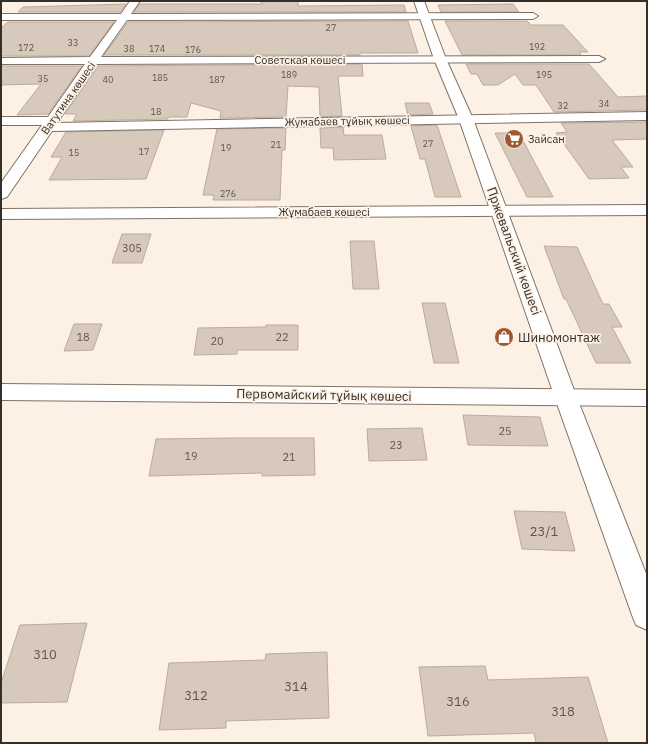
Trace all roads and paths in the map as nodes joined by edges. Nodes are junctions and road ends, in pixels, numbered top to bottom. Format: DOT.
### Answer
graph roads {
  1 [pos="135,1"];
  2 [pos="422,9"];
  3 [pos="533,16"];
  4 [pos="1,17"];
  5 [pos="123,17"];
  6 [pos="440,59"];
  7 [pos="599,59"];
  8 [pos="1,61"];
  9 [pos="93,61"];
  10 [pos="647,116"];
  11 [pos="466,119"];
  12 [pos="1,121"];
  13 [pos="49,124"];
  14 [pos="1,194"];
  15 [pos="647,210"];
  16 [pos="500,211"];
  17 [pos="1,214"];
  18 [pos="1,392"];
  19 [pos="566,398"];
  20 [pos="647,398"];
  21 [pos="647,615"];
  1 -- 5 [label="street, Ватутина көшесі"];
  2 -- 3 [label="street"];
  2 -- 5 [label="street"];
  2 -- 6 [label="street, Пржевальский көшесі"];
  4 -- 5 [label="street"];
  5 -- 9 [label="street, Ватутина көшесі"];
  6 -- 7 [label="street, Советская көшесі"];
  6 -- 9 [label="street, Советская көшесі"];
  6 -- 11 [label="street, Пржевальский көшесі"];
  8 -- 9 [label="street, Советская көшесі"];
  9 -- 13 [label="street, Ватутина көшесі"];
  10 -- 11 [label="street, Жумабаев тұйық көшесі"];
  11 -- 13 [label="street, Жумабаев тұйық көшесі"];
  11 -- 16 [label="street, Пржевальский көшесі"];
  12 -- 13 [label="street, Жумабаев тұйық көшесі"];
  13 -- 14 [label="street, Ватутина көшесі"];
  15 -- 16 [label="street, Жұмабаев көшесі"];
  16 -- 17 [label="street, Жұмабаев көшесі"];
  16 -- 19 [label="street, Пржевальский көшесі"];
  18 -- 19 [label="street, Первомайский тұйық көшесі"];
  19 -- 20 [label="street, Первомайский тұйық көшесі"];
  19 -- 21 [label="street, Пржевальский көшесі"];
}
